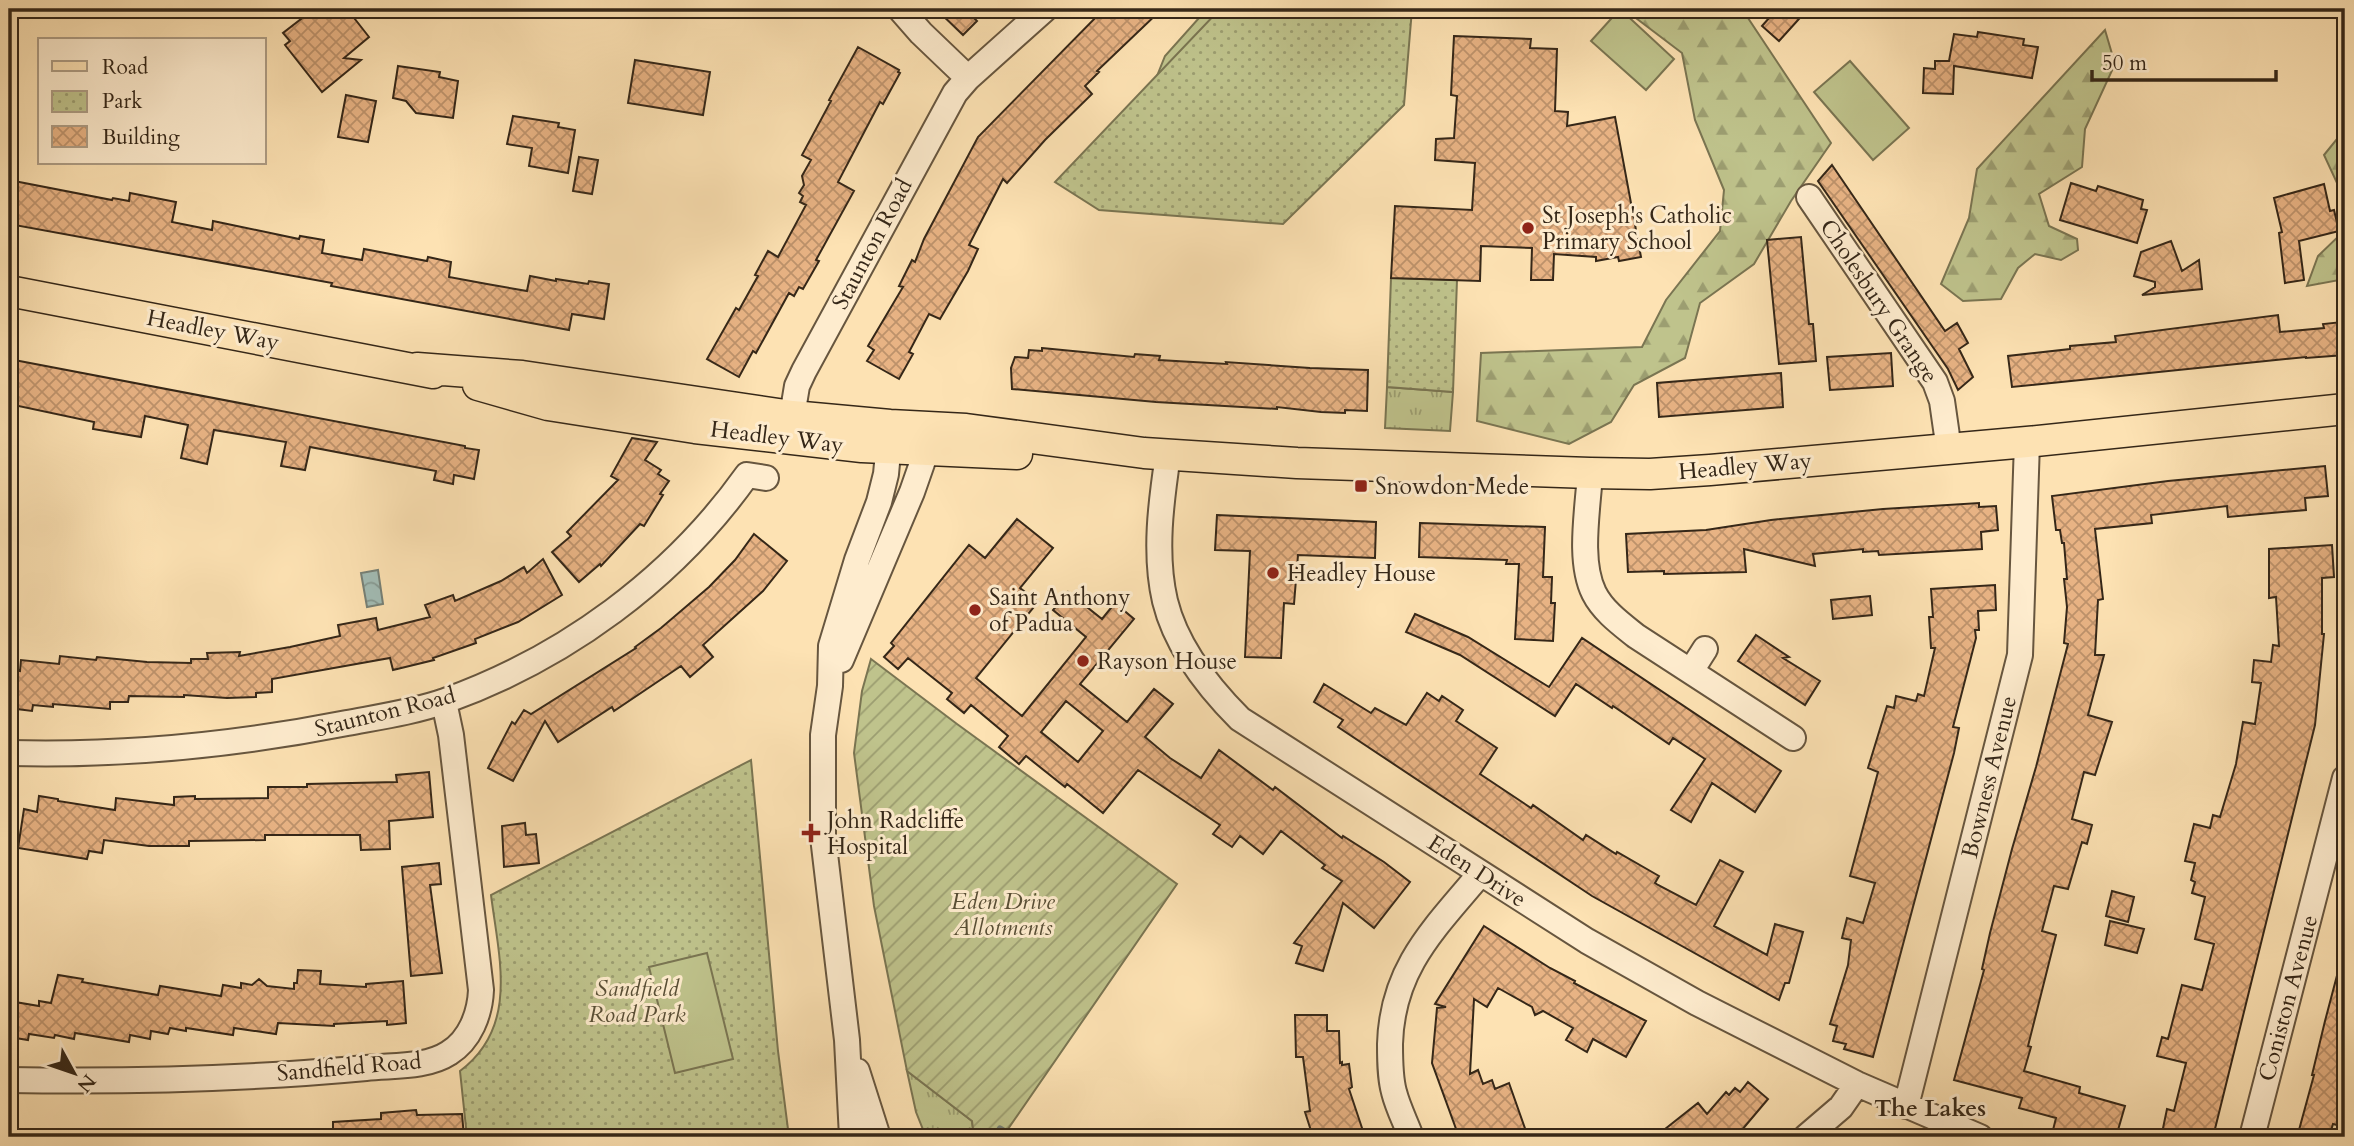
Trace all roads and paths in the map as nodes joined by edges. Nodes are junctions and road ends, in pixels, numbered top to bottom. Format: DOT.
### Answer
graph roads {
  1 [pos="900,9"];
  2 [pos="1045,9"];
  3 [pos="968,78"];
  4 [pos="1810,197"];
  5 [pos="9,291"];
  6 [pos="417,368"];
  7 [pos="2345,409"];
  8 [pos="792,416"];
  9 [pos="890,436"];
  10 [pos="928,438"];
  11 [pos="2028,442"];
  12 [pos="1949,450"];
  13 [pos="1156,454"];
  14 [pos="1590,473"];
  15 [pos="766,478"];
  16 [pos="1705,649"];
  17 [pos="1691,671"];
  18 [pos="830,686"];
  19 [pos="444,702"];
  20 [pos="1793,738"];
  21 [pos="9,753"];
  22 [pos="2345,778"];
  23 [pos="1480,874"];
  24 [pos="847,1040"];
  25 [pos="9,1080"];
  26 [pos="1857,1084"];
  27 [pos="1906,1106"];
  28 [pos="852,1137"];
  29 [pos="878,1137"];
  30 [pos="1411,1137"];
  31 [pos="1806,1137"];
  32 [pos="1980,1137"];
  33 [pos="2252,1137"];
  1 -- 3 [label="street"];
  2 -- 3 [label="street, Staunton Road"];
  3 -- 8 [label="street, Staunton Road"];
  4 -- 12 [label="street, Cholesbury Grange"];
  5 -- 6 [label="main road, Headley Way"];
  6 -- 8 [label="main road, Headley Way"];
  6 -- 9 [label="main road, Headley Way"];
  7 -- 11 [label="main road, Headley Way"];
  8 -- 9 [label="main road, Headley Way"];
  9 -- 10 [label="main road, Headley Way"];
  9 -- 18 [label="street"];
  10 -- 13 [label="main road, Headley Way"];
  10 -- 18 [label="street"];
  11 -- 12 [label="main road, Headley Way"];
  11 -- 27 [label="street, Bowness Avenue"];
  12 -- 14 [label="main road, Headley Way"];
  13 -- 14 [label="main road, Headley Way"];
  13 -- 23 [label="street, Eden Drive"];
  14 -- 17 [label="street"];
  15 -- 19 [label="street, Staunton Road"];
  16 -- 17 [label="street"];
  17 -- 20 [label="street"];
  18 -- 24 [label="street"];
  19 -- 21 [label="street, Staunton Road"];
  19 -- 25 [label="street, Sandfield Road"];
  22 -- 33 [label="street, Coniston Avenue"];
  23 -- 26 [label="street, Eden Drive"];
  23 -- 30 [label="street"];
  24 -- 28 [label="street"];
  24 -- 29 [label="street"];
  26 -- 27 [label="street, Eden Drive"];
  26 -- 31 [label="street"];
  27 -- 32 [label="street, Eden Drive"];
}
